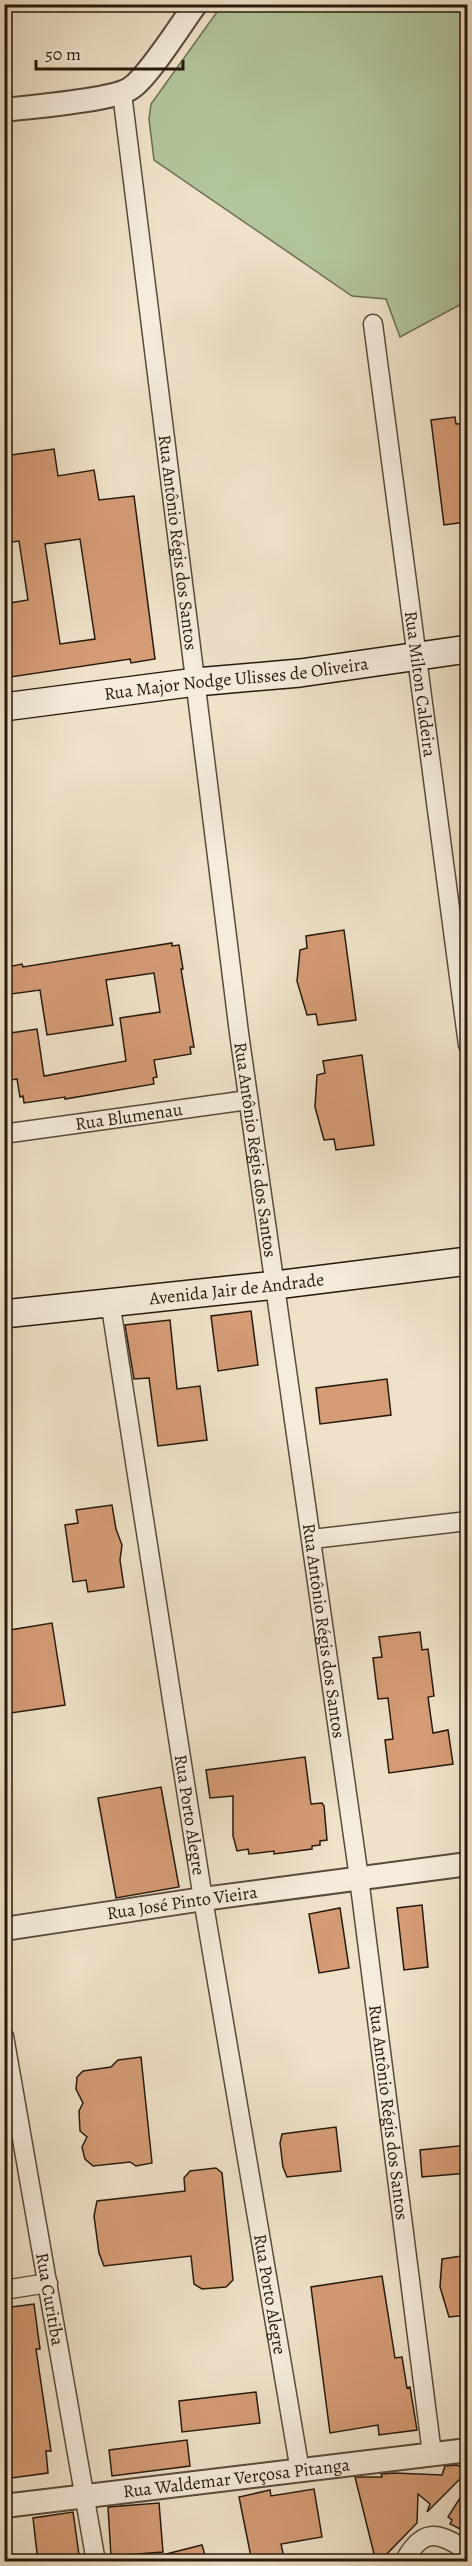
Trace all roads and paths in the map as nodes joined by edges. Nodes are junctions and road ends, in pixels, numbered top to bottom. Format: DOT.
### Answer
graph roads {
  1 [pos="196,4"];
  2 [pos="117,94"];
  3 [pos="4,110"];
  4 [pos="373,324"];
  5 [pos="468,649"];
  6 [pos="417,656"];
  7 [pos="196,682"];
  8 [pos="4,707"];
  9 [pos="468,1045"];
  10 [pos="248,1100"];
  11 [pos="10,1133"];
  12 [pos="468,1261"];
  13 [pos="276,1285"];
  14 [pos="110,1301"];
  15 [pos="4,1314"];
  16 [pos="468,1521"];
  17 [pos="312,1539"];
  18 [pos="468,1864"];
  19 [pos="359,1878"];
  20 [pos="203,1899"];
  21 [pos="4,1929"];
  22 [pos="4,2036"];
  23 [pos="48,2283"];
  24 [pos="4,2290"];
  25 [pos="468,2450"];
  26 [pos="432,2454"];
  27 [pos="300,2471"];
  28 [pos="86,2495"];
  29 [pos="4,2506"];
  30 [pos="468,2552"];
  31 [pos="96,2562"];
  32 [pos="404,2562"];
  1 -- 2 [label="street"];
  2 -- 3 [label="street"];
  2 -- 7 [label="street, Rua Antônio Régis dos Santos"];
  4 -- 6 [label="street, Rua Milton Caldeira"];
  5 -- 6 [label="main road, Rua Major Nodge Ulisses de Oliveira"];
  6 -- 7 [label="main road, Rua Major Nodge Ulisses de Oliveira"];
  6 -- 9 [label="street, Rua Milton Caldeira"];
  7 -- 8 [label="main road, Rua Major Nodge Ulisses de Oliveira"];
  7 -- 10 [label="street, Rua Antônio Régis dos Santos"];
  10 -- 11 [label="street, Rua Blumenau"];
  10 -- 13 [label="street, Rua Antônio Régis dos Santos"];
  12 -- 13 [label="main road, Avenida Jair de Andrade"];
  13 -- 14 [label="main road, Avenida Jair de Andrade"];
  13 -- 17 [label="street, Rua Antônio Régis dos Santos"];
  14 -- 15 [label="main road, Avenida Jair de Andrade"];
  14 -- 20 [label="street, Rua Porto Alegre"];
  16 -- 17 [label="street"];
  17 -- 19 [label="street, Rua Antônio Régis dos Santos"];
  18 -- 19 [label="street, Rua José Pinto Vieira"];
  19 -- 20 [label="street, Rua José Pinto Vieira"];
  19 -- 26 [label="street, Rua Antônio Régis dos Santos"];
  20 -- 21 [label="street, Rua José Pinto Vieira"];
  20 -- 27 [label="street, Rua Porto Alegre"];
  22 -- 23 [label="street, Rua Curitiba"];
  23 -- 24 [label="street"];
  23 -- 28 [label="street, Rua Curitiba"];
  25 -- 26 [label="street, Rua Waldemar Verçosa Pitanga"];
  26 -- 27 [label="street, Rua Waldemar Verçosa Pitanga"];
  27 -- 28 [label="street, Rua Waldemar Verçosa Pitanga"];
  28 -- 29 [label="street, Rua Waldemar Verçosa Pitanga"];
  28 -- 31 [label="street, Rua Curitiba"];
  30 -- 32 [label="street"];
}
